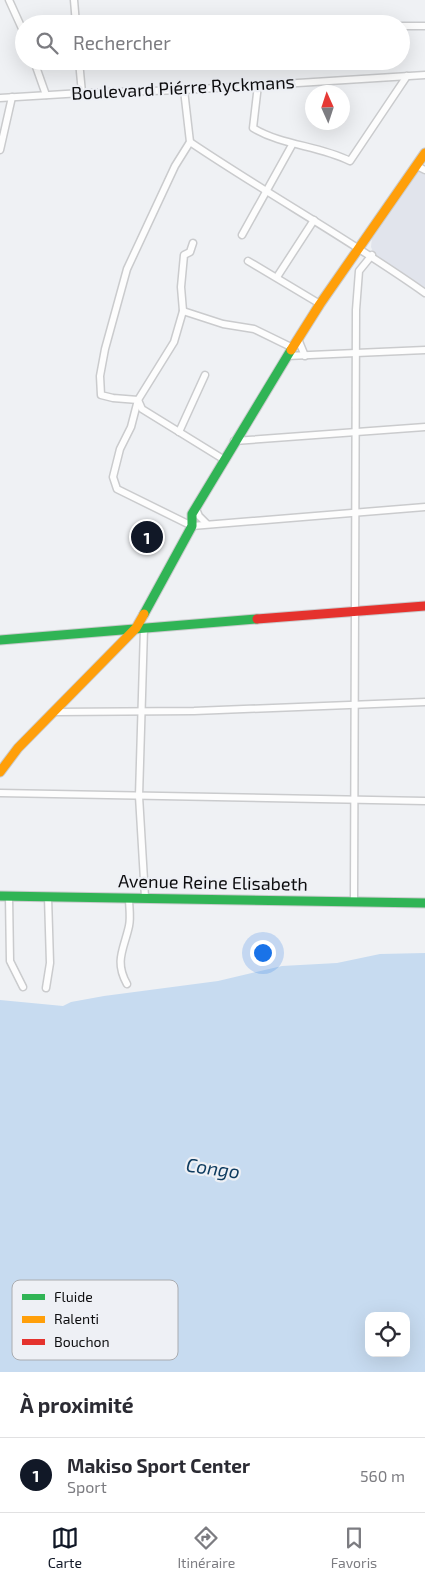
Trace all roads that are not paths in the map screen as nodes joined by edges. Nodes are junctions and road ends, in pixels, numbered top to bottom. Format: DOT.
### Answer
graph roads {
  1 [pos="9,0"];
  2 [pos="74,0"];
  3 [pos="16,15"];
  4 [pos="75,15"];
  5 [pos="410,26"];
  6 [pos="425,26"];
  7 [pos="37,70"];
  8 [pos="80,70"];
  9 [pos="425,75"];
  10 [pos="407,76"];
  11 [pos="258,85"];
  12 [pos="184,90"];
  13 [pos="82,93"];
  14 [pos="46,95"];
  15 [pos="12,97"];
  16 [pos="0,98"];
  17 [pos="190,142"];
  18 [pos="292,144"];
  19 [pos="0,150"];
  20 [pos="425,153"];
  21 [pos="421,168"];
  22 [pos="266,192"];
  23 [pos="314,220"];
  24 [pos="242,235"];
  25 [pos="194,243"];
  26 [pos="359,249"];
  27 [pos="372,255"];
  28 [pos="248,261"];
  29 [pos="277,277"];
  30 [pos="425,293"];
  31 [pos="320,304"];
  32 [pos="184,312"];
  33 [pos="298,339"];
  34 [pos="425,350"];
  35 [pos="290,352"];
  36 [pos="354,353"];
  37 [pos="305,356"];
  38 [pos="205,375"];
  39 [pos="138,400"];
  40 [pos="244,425"];
  41 [pos="425,428"];
  42 [pos="179,432"];
  43 [pos="356,432"];
  44 [pos="254,439"];
  45 [pos="234,441"];
  46 [pos="224,459"];
  47 [pos="425,507"];
  48 [pos="196,509"];
  49 [pos="356,513"];
  50 [pos="207,524"];
  51 [pos="192,526"];
  52 [pos="425,606"];
  53 [pos="355,611"];
  54 [pos="140,628"];
  55 [pos="0,640"];
  56 [pos="425,702"];
  57 [pos="353,705"];
  58 [pos="54,712"];
  59 [pos="141,712"];
  60 [pos="0,772"];
  61 [pos="0,793"];
  62 [pos="139,796"];
  63 [pos="355,799"];
  64 [pos="425,801"];
  65 [pos="5,896"];
  66 [pos="48,897"];
  67 [pos="145,897"];
  68 [pos="129,898"];
  69 [pos="354,902"];
  70 [pos="425,903"];
  71 [pos="127,984"];
  72 [pos="23,987"];
  73 [pos="46,988"];
  1 -- 3 [label="street"];
  2 -- 4 [label="street"];
  5 -- 6 [label="street"];
  7 -- 14 [label="street"];
  8 -- 13 [label="street"];
  9 -- 10 [label="street, Boulevard Piérre Ryckmans"];
  10 -- 11 [label="street, Boulevard Piérre Ryckmans"];
  10 -- 18 [label="street"];
  11 -- 12 [label="street, Boulevard Piérre Ryckmans"];
  11 -- 18 [label="street"];
  12 -- 13 [label="street, Boulevard Piérre Ryckmans"];
  12 -- 17 [label="street"];
  13 -- 14 [label="street, Boulevard Piérre Ryckmans"];
  14 -- 15 [label="street, Boulevard Piérre Ryckmans"];
  15 -- 16 [label="street, Boulevard Piérre Ryckmans"];
  15 -- 19 [label="street"];
  17 -- 22 [label="street"];
  17 -- 39 [label="street"];
  18 -- 22 [label="street"];
  20 -- 21 [label="street"];
  21 -- 26 [label="street"];
  22 -- 23 [label="street"];
  22 -- 24 [label="street"];
  23 -- 26 [label="street"];
  23 -- 29 [label="street"];
  25 -- 32 [label="street"];
  26 -- 27 [label="street"];
  26 -- 31 [label="street"];
  27 -- 30 [label="street"];
  27 -- 36 [label="street"];
  28 -- 29 [label="street"];
  29 -- 31 [label="street"];
  31 -- 33 [label="street"];
  32 -- 35 [label="street"];
  32 -- 39 [label="street"];
  33 -- 35 [label="street"];
  33 -- 37 [label="street"];
  34 -- 36 [label="street"];
  35 -- 37 [label="street"];
  35 -- 40 [label="street"];
  36 -- 37 [label="street"];
  36 -- 43 [label="street"];
  38 -- 42 [label="street"];
  39 -- 42 [label="street"];
  39 -- 51 [label="street"];
  40 -- 44 [label="street"];
  40 -- 45 [label="street"];
  41 -- 43 [label="street"];
  42 -- 46 [label="street"];
  43 -- 44 [label="street"];
  43 -- 49 [label="street"];
  44 -- 45 [label="street"];
  45 -- 46 [label="street"];
  46 -- 48 [label="street"];
  47 -- 49 [label="street"];
  48 -- 50 [label="street"];
  48 -- 51 [label="street"];
  49 -- 50 [label="street"];
  49 -- 53 [label="street"];
  50 -- 51 [label="street"];
  51 -- 54 [label="street"];
  52 -- 53 [label="street"];
  53 -- 54 [label="street"];
  53 -- 57 [label="street"];
  54 -- 55 [label="street"];
  54 -- 58 [label="street"];
  54 -- 59 [label="street"];
  56 -- 57 [label="street"];
  57 -- 59 [label="street"];
  57 -- 63 [label="street"];
  58 -- 59 [label="street"];
  58 -- 60 [label="street"];
  59 -- 62 [label="street"];
  61 -- 62 [label="street"];
  62 -- 63 [label="street"];
  62 -- 67 [label="street"];
  63 -- 64 [label="street"];
  63 -- 69 [label="street"];
  65 -- 66 [label="street, Avenue Reine Elisabeth"];
  65 -- 72 [label="street"];
  66 -- 68 [label="street, Avenue Reine Elisabeth"];
  66 -- 73 [label="street"];
  67 -- 68 [label="street, Avenue Reine Elisabeth"];
  67 -- 69 [label="street, Avenue Reine Elisabeth"];
  68 -- 71 [label="street"];
  69 -- 70 [label="street, Avenue Reine Elisabeth"];
}
